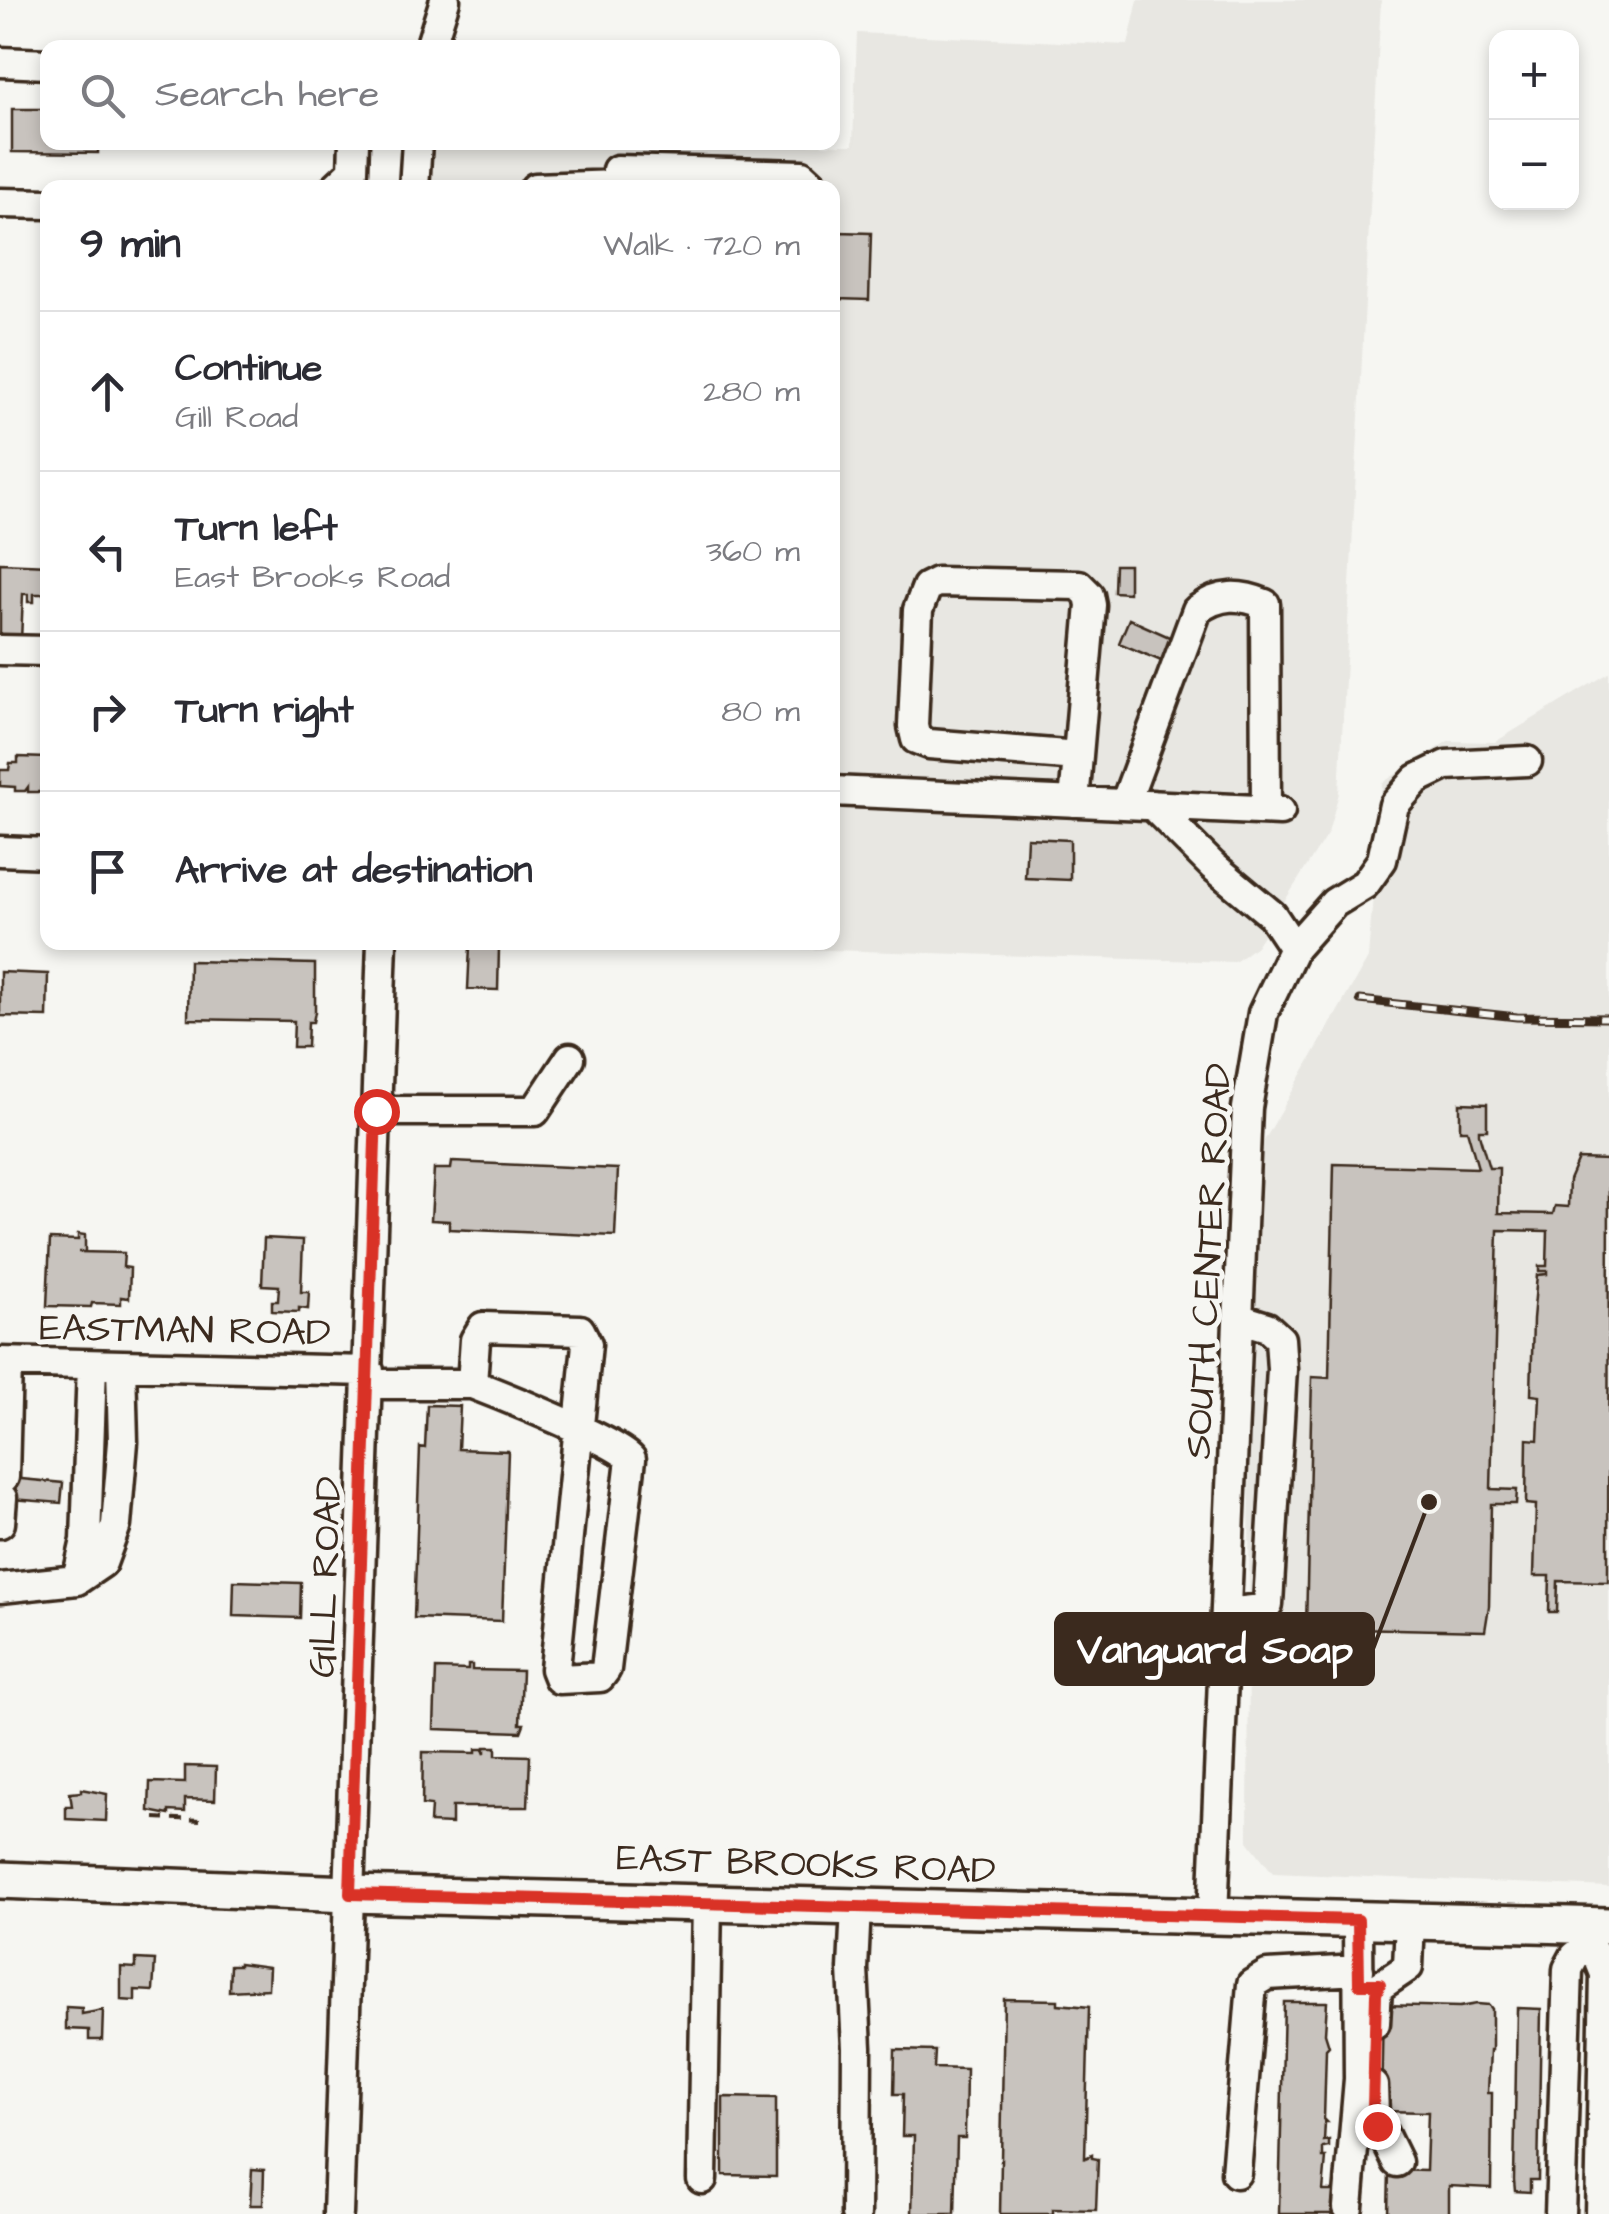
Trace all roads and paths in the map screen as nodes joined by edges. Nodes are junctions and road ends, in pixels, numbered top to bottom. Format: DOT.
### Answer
graph roads {
  1 [pos="445,0"];
  2 [pos="432,40"];
  3 [pos="0,62"];
  4 [pos="40,64"];
  5 [pos="354,150"];
  6 [pos="416,150"];
  7 [pos="617,175"];
  8 [pos="343,180"];
  9 [pos="415,180"];
  10 [pos="585,180"];
  11 [pos="807,180"];
  12 [pos="0,202"];
  13 [pos="40,204"];
  14 [pos="0,650"];
  15 [pos="40,651"];
  16 [pos="1078,756"];
  17 [pos="1526,761"];
  18 [pos="840,791"];
  19 [pos="1074,802"];
  20 [pos="1139,805"];
  21 [pos="0,851"];
  22 [pos="40,853"];
  23 [pos="1294,948"];
  24 [pos="382,950"];
  25 [pos="570,1058"];
  26 [pos="376,1111"];
  27 [pos="1238,1318"];
  28 [pos="3,1362"];
  29 [pos="92,1365"];
  30 [pos="121,1365"];
  31 [pos="368,1378"];
  32 [pos="472,1384"];
  33 [pos="578,1431"];
  34 [pos="2,1500"];
  35 [pos="76,1580"];
  36 [pos="0,1588"];
  37 [pos="1226,1613"];
  38 [pos="155,1818"];
  39 [pos="200,1820"];
  40 [pos="0,1880"];
  41 [pos="350,1894"];
  42 [pos="707,1903"];
  43 [pos="856,1907"];
  44 [pos="1213,1916"];
  45 [pos="1358,1920"];
  46 [pos="1410,1921"];
  47 [pos="1595,1932"];
  48 [pos="1366,1979"];
  49 [pos="1397,2162"];
  50 [pos="1236,2173"];
  51 [pos="702,2179"];
  52 [pos="1348,2207"];
  53 [pos="338,2214"];
  54 [pos="856,2214"];
  55 [pos="1560,2214"];
  56 [pos="1600,2214"];
  1 -- 2 [label="street"];
  3 -- 4 [label="street"];
  5 -- 8 [label="street"];
  6 -- 9 [label="street"];
  7 -- 10 [label="street"];
  7 -- 11 [label="street"];
  12 -- 13 [label="street"];
  14 -- 15 [label="street"];
  16 -- 16 [label="street"];
  16 -- 19 [label="street"];
  17 -- 23 [label="street, SOUTH CENTER ROAD"];
  18 -- 19 [label="street"];
  19 -- 20 [label="street"];
  20 -- 20 [label="street"];
  20 -- 23 [label="street"];
  21 -- 22 [label="street"];
  23 -- 27 [label="street, SOUTH CENTER ROAD"];
  24 -- 26 [label="street, GILL ROAD"];
  25 -- 26 [label="street"];
  26 -- 31 [label="street, GILL ROAD"];
  27 -- 37 [label="street, SOUTH CENTER ROAD"];
  27 -- 37 [label="street"];
  28 -- 29 [label="street, EASTMAN ROAD"];
  28 -- 34 [label="street"];
  29 -- 30 [label="street, EASTMAN ROAD"];
  29 -- 35 [label="street"];
  30 -- 31 [label="street, EASTMAN ROAD"];
  30 -- 35 [label="street"];
  31 -- 32 [label="street, EASTMAN ROAD"];
  31 -- 41 [label="street, GILL ROAD"];
  32 -- 33 [label="street"];
  32 -- 33 [label="street"];
  33 -- 33 [label="street"];
  35 -- 36 [label="street"];
  37 -- 44 [label="street, SOUTH CENTER ROAD"];
  38 -- 39 [label="path"];
  40 -- 41 [label="main road, EAST BROOKS ROAD"];
  41 -- 42 [label="main road, EAST BROOKS ROAD"];
  41 -- 53 [label="street, GILL ROAD"];
  42 -- 43 [label="main road, EAST BROOKS ROAD"];
  42 -- 51 [label="street"];
  43 -- 44 [label="main road, EAST BROOKS ROAD"];
  43 -- 54 [label="street"];
  44 -- 45 [label="main road, EAST BROOKS ROAD"];
  45 -- 46 [label="main road, EAST BROOKS ROAD"];
  45 -- 48 [label="street"];
  46 -- 47 [label="main road, EAST BROOKS ROAD"];
  46 -- 48 [label="street"];
  47 -- 55 [label="street"];
  47 -- 56 [label="street"];
  48 -- 49 [label="street"];
  48 -- 50 [label="street"];
  48 -- 52 [label="street"];
}
